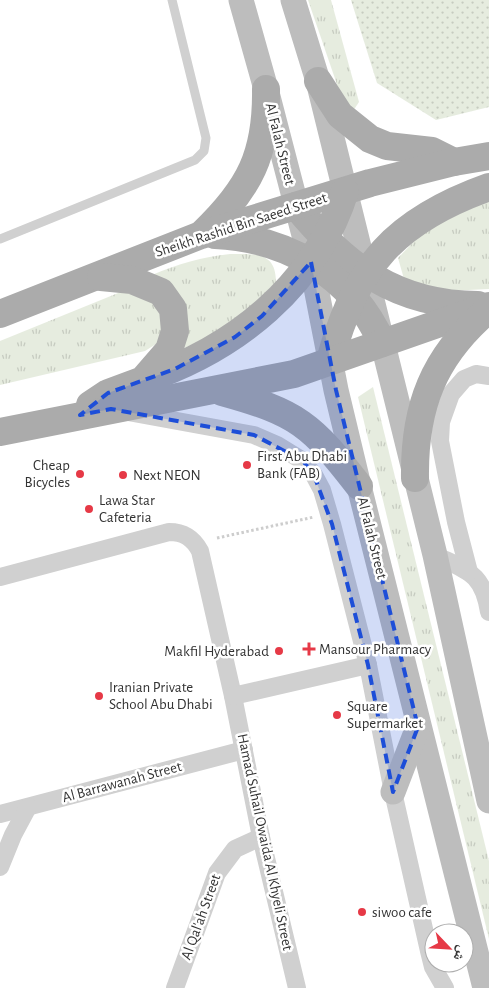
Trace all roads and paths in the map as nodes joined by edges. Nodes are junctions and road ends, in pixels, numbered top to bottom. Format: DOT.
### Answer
graph roads {
  1 [pos="172,0"];
  2 [pos="241,0"];
  3 [pos="293,0"];
  4 [pos="318,81"];
  5 [pos="266,89"];
  6 [pos="489,156"];
  7 [pos="454,162"];
  8 [pos="489,187"];
  9 [pos="345,191"];
  10 [pos="296,206"];
  11 [pos="201,235"];
  12 [pos="0,239"];
  13 [pos="326,239"];
  14 [pos="311,262"];
  15 [pos="95,277"];
  16 [pos="359,285"];
  17 [pos="489,307"];
  18 [pos="0,314"];
  19 [pos="382,343"];
  20 [pos="330,361"];
  21 [pos="489,376"];
  22 [pos="143,380"];
  23 [pos="215,391"];
  24 [pos="110,409"];
  25 [pos="80,415"];
  26 [pos="0,432"];
  27 [pos="415,478"];
  28 [pos="359,486"];
  29 [pos="329,514"];
  30 [pos="217,538"];
  31 [pos="435,555"];
  32 [pos="469,572"];
  33 [pos="0,577"];
  34 [pos="489,608"];
  35 [pos="368,665"];
  36 [pos="233,696"];
  37 [pos="418,727"];
  38 [pos="244,750"];
  39 [pos="393,792"];
  40 [pos="489,802"];
  41 [pos="28,807"];
  42 [pos="0,814"];
  43 [pos="0,831"];
  44 [pos="261,837"];
  45 [pos="2,861"];
  46 [pos="175,988"];
  47 [pos="297,988"];
  48 [pos="445,988"];
  49 [pos="485,988"];
  1 -- 12 [label="lane"];
  2 -- 5 [label="main road, Al Falah Street"];
  3 -- 4 [label="main road"];
  4 -- 7 [label="main road"];
  4 -- 9 [label="main road"];
  5 -- 10 [label="main road, Al Falah Street"];
  5 -- 11 [label="main road"];
  6 -- 7 [label="main road, Sheikh Rashid Bin Saeed Street"];
  7 -- 9 [label="main road, Sheikh Rashid Bin Saeed Street"];
  8 -- 16 [label="main road"];
  9 -- 10 [label="main road, Sheikh Rashid Bin Saeed Street"];
  9 -- 13 [label="main road"];
  9 -- 16 [label="main road"];
  10 -- 11 [label="main road, Sheikh Rashid Bin Saeed Street"];
  10 -- 13 [label="main road"];
  10 -- 14 [label="main road, Al Falah Street"];
  11 -- 14 [label="main road"];
  11 -- 15 [label="main road, Sheikh Rashid Bin Saeed Street"];
  13 -- 14 [label="main road"];
  13 -- 16 [label="main road"];
  14 -- 16 [label="main road"];
  14 -- 20 [label="main road, Al Falah Street"];
  14 -- 22 [label="main road"];
  15 -- 18 [label="main road, Sheikh Rashid Bin Saeed Street"];
  15 -- 22 [label="main road"];
  16 -- 17 [label="main road"];
  16 -- 19 [label="main road"];
  16 -- 20 [label="main road"];
  17 -- 19 [label="main road"];
  17 -- 27 [label="main road"];
  19 -- 20 [label="main road"];
  19 -- 27 [label="main road"];
  20 -- 23 [label="main road"];
  20 -- 28 [label="main road, Al Falah Street"];
  21 -- 32 [label="street"];
  22 -- 25 [label="main road"];
  23 -- 24 [label="main road"];
  23 -- 28 [label="main road"];
  24 -- 25 [label="main road"];
  24 -- 29 [label="street"];
  25 -- 26 [label="main road"];
  27 -- 31 [label="main road"];
  28 -- 37 [label="main road, Al Falah Street"];
  29 -- 30 [label="path"];
  29 -- 35 [label="street"];
  31 -- 32 [label="street"];
  31 -- 40 [label="main road"];
  32 -- 34 [label="street"];
  33 -- 36 [label="street, Hamad Suhail Owaida Al Khyeli Street"];
  35 -- 36 [label="street"];
  35 -- 39 [label="street"];
  36 -- 38 [label="street, Hamad Suhail Owaida Al Khyeli Street"];
  37 -- 39 [label="main road"];
  37 -- 49 [label="main road, Al Falah Street"];
  38 -- 41 [label="street, Al Barrawanah Street"];
  38 -- 44 [label="street, Hamad Suhail Owaida Al Khyeli Street"];
  39 -- 48 [label="street"];
  41 -- 42 [label="street, Al Barrawanah Street"];
  41 -- 45 [label="street"];
  43 -- 45 [label="street"];
  44 -- 46 [label="street, Al Qal'ah Street"];
  44 -- 47 [label="street, Hamad Suhail Owaida Al Khyeli Street"];
}
